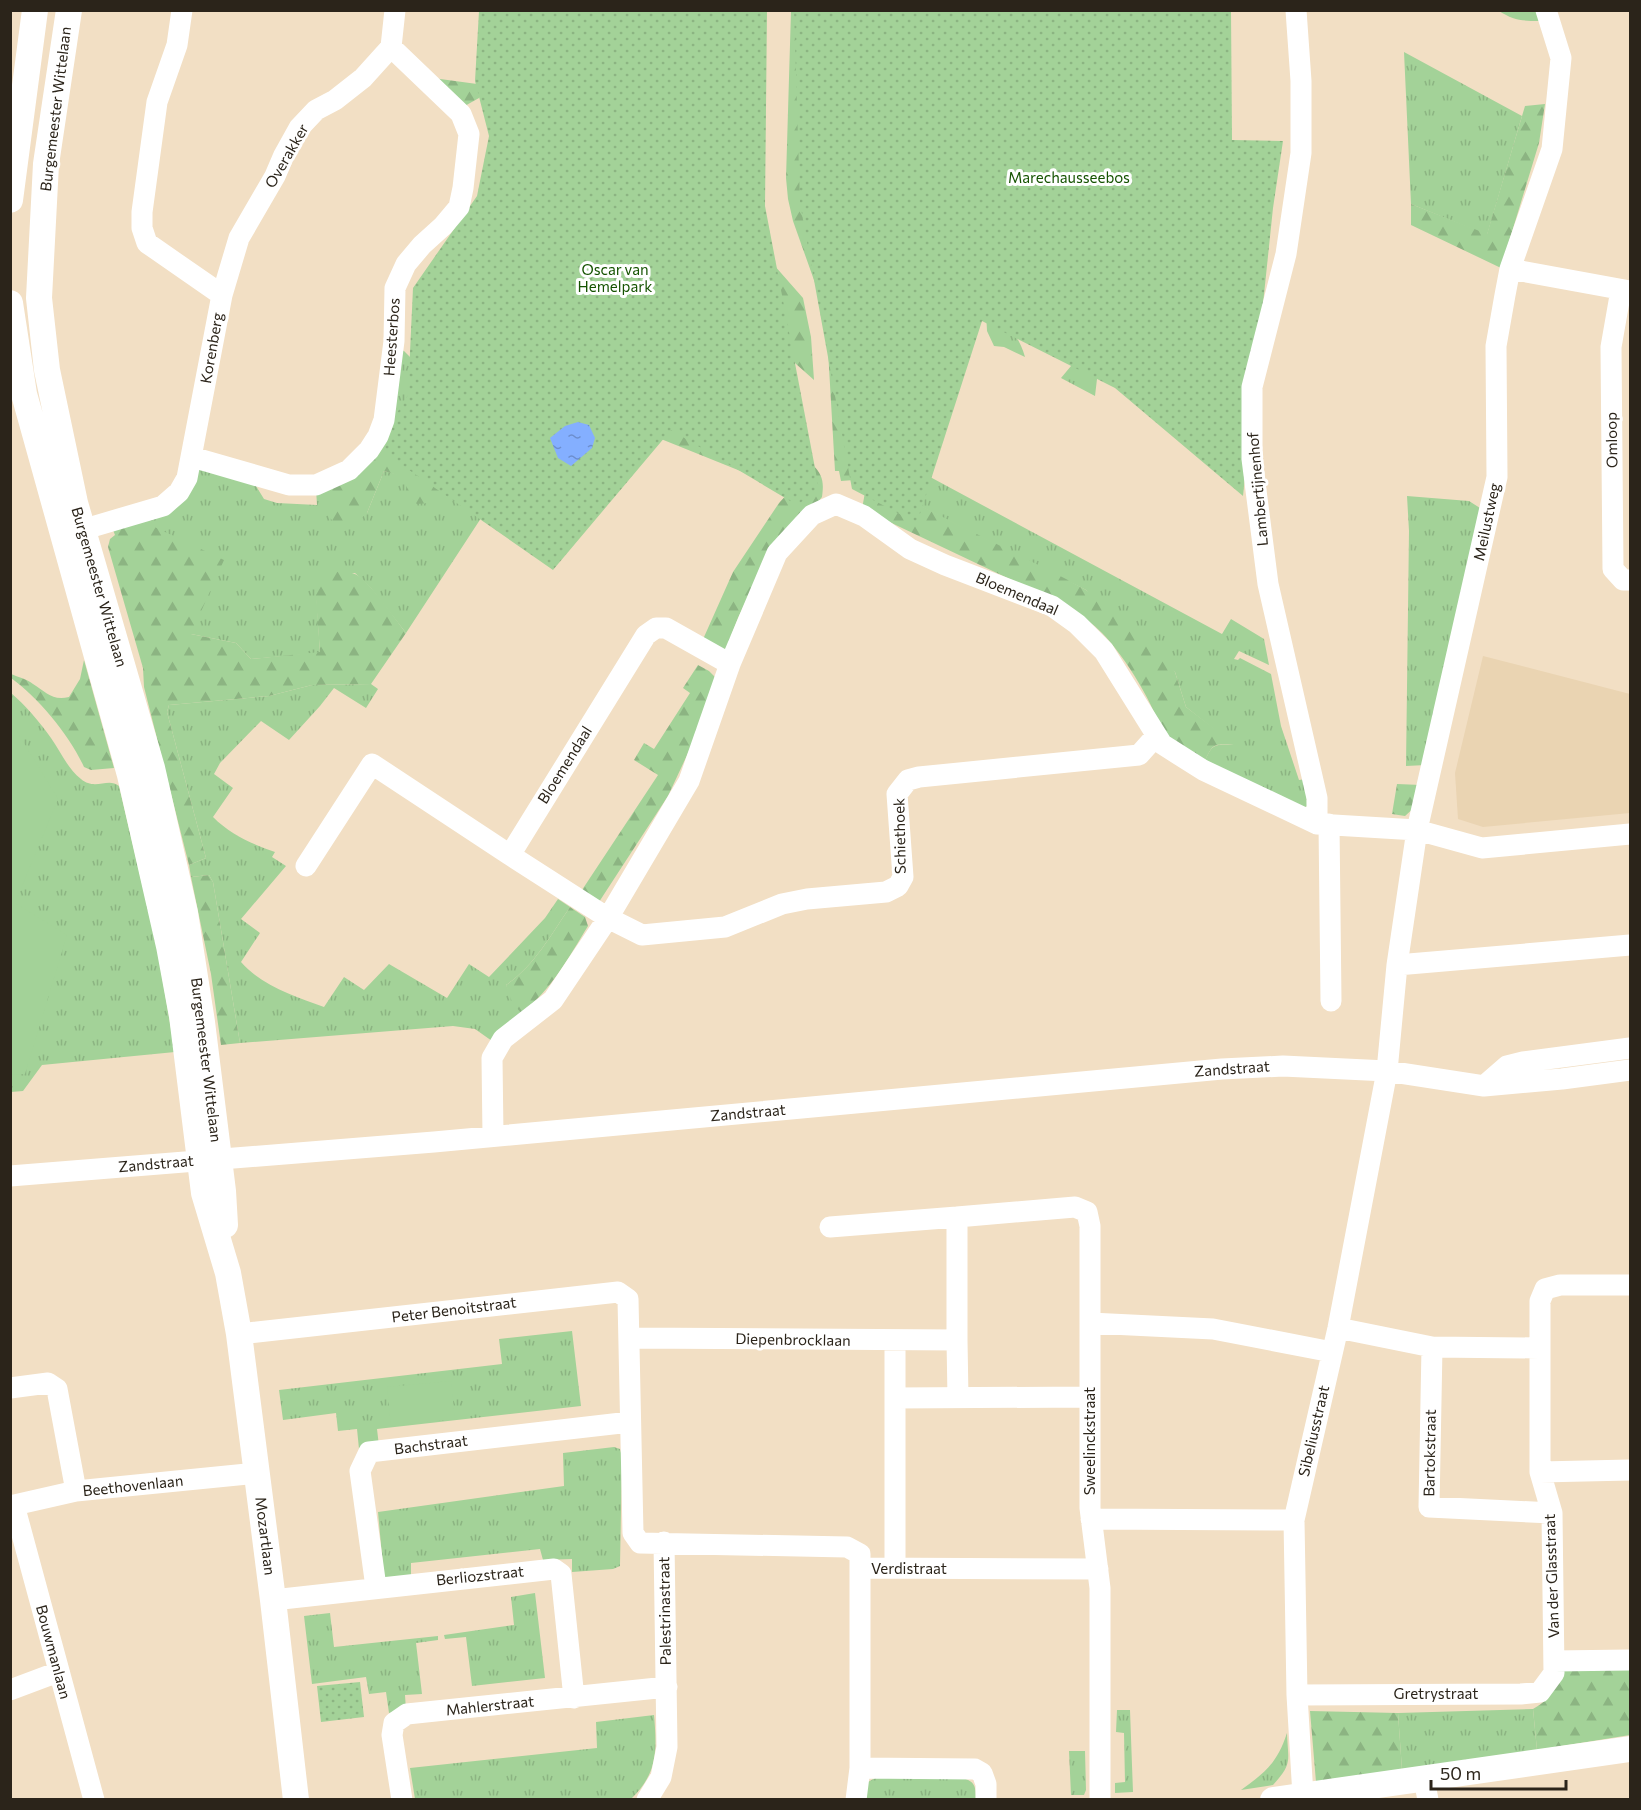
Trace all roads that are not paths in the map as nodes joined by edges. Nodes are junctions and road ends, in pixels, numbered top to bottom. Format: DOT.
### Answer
graph roads {
  1 [pos="35,10"];
  2 [pos="69,10"];
  3 [pos="182,10"];
  4 [pos="395,10"];
  5 [pos="1296,10"];
  6 [pos="1546,10"];
  7 [pos="391,47"];
  8 [pos="10,200"];
  9 [pos="1510,269"];
  10 [pos="1626,291"];
  11 [pos="222,295"];
  12 [pos="39,298"];
  13 [pos="10,302"];
  14 [pos="192,457"];
  15 [pos="73,533"];
  16 [pos="1630,580"];
  17 [pos="730,664"];
  18 [pos="1156,736"];
  19 [pos="1323,824"];
  20 [pos="1418,831"];
  21 [pos="1630,834"];
  22 [pos="510,855"];
  23 [pos="306,866"];
  24 [pos="608,918"];
  25 [pos="1630,945"];
  26 [pos="1397,965"];
  27 [pos="1331,1001"];
  28 [pos="1630,1048"];
  29 [pos="1630,1070"];
  30 [pos="1387,1071"];
  31 [pos="1484,1086"];
  32 [pos="493,1136"];
  33 [pos="209,1160"];
  34 [pos="10,1176"];
  35 [pos="957,1217"];
  36 [pos="830,1227"];
  37 [pos="1630,1285"];
  38 [pos="1090,1323"];
  39 [pos="1338,1328"];
  40 [pos="239,1334"];
  41 [pos="629,1338"];
  42 [pos="957,1340"];
  43 [pos="895,1341"];
  44 [pos="1432,1347"];
  45 [pos="1539,1348"];
  46 [pos="1332,1352"];
  47 [pos="10,1388"];
  48 [pos="1090,1397"];
  49 [pos="895,1398"];
  50 [pos="957,1398"];
  51 [pos="630,1422"];
  52 [pos="1630,1470"];
  53 [pos="1540,1472"];
  54 [pos="257,1473"];
  55 [pos="76,1491"];
  56 [pos="12,1505"];
  57 [pos="1552,1514"];
  58 [pos="1091,1519"];
  59 [pos="1294,1520"];
  60 [pos="664,1542"];
  61 [pos="860,1568"];
  62 [pos="895,1568"];
  63 [pos="1098,1569"];
  64 [pos="376,1587"];
  65 [pos="273,1600"];
  66 [pos="1630,1660"];
  67 [pos="1554,1661"];
  68 [pos="58,1672"];
  69 [pos="667,1688"];
  70 [pos="10,1690"];
  71 [pos="1297,1695"];
  72 [pos="574,1698"];
  73 [pos="1630,1749"];
  74 [pos="860,1768"];
  75 [pos="1426,1789"];
  76 [pos="1303,1796"];
  77 [pos="94,1800"];
  78 [pos="296,1800"];
  79 [pos="402,1800"];
  80 [pos="647,1800"];
  81 [pos="856,1800"];
  82 [pos="986,1800"];
  83 [pos="1100,1800"];
  84 [pos="1274,1800"];
  1 -- 8 [label="street"];
  2 -- 12 [label="street, Burgemeester Wittelaan"];
  3 -- 11 [label="street, Korenberg"];
  4 -- 7 [label="street"];
  5 -- 19 [label="street, Lambertijnenhof"];
  6 -- 9 [label="street, Meilustweg"];
  7 -- 11 [label="street, Overakker"];
  7 -- 14 [label="street, Heesterbos"];
  9 -- 10 [label="street"];
  9 -- 20 [label="street, Meilustweg"];
  10 -- 16 [label="street, Omloop"];
  11 -- 14 [label="street, Korenberg"];
  12 -- 13 [label="street"];
  12 -- 15 [label="street, Burgemeester Wittelaan"];
  13 -- 15 [label="street, Burgemeester Wittelaan"];
  14 -- 15 [label="street, Korenberg"];
  15 -- 33 [label="street, Burgemeester Wittelaan"];
  17 -- 18 [label="street, Bloemendaal"];
  17 -- 22 [label="street, Bloemendaal"];
  17 -- 24 [label="street, Bloemendaal"];
  18 -- 19 [label="street, Bloemendaal"];
  18 -- 24 [label="street, Schiethoek"];
  19 -- 20 [label="street, Bloemendaal"];
  19 -- 27 [label="street"];
  20 -- 21 [label="street, Bloemendaal"];
  20 -- 26 [label="street, Meilustweg"];
  22 -- 23 [label="street"];
  22 -- 24 [label="street"];
  24 -- 32 [label="street, Bloemendaal"];
  25 -- 26 [label="street"];
  26 -- 30 [label="street, Meilustweg"];
  28 -- 31 [label="street"];
  29 -- 31 [label="street, Zandstraat"];
  30 -- 31 [label="street, Zandstraat"];
  30 -- 32 [label="street, Zandstraat"];
  30 -- 39 [label="street, Sibeliusstraat"];
  32 -- 33 [label="street, Zandstraat"];
  33 -- 34 [label="street, Zandstraat"];
  33 -- 40 [label="street, Mozartlaan"];
  35 -- 36 [label="street"];
  35 -- 38 [label="street, Sweelinckstraat"];
  35 -- 42 [label="street"];
  37 -- 45 [label="street, Van der Glasstraat"];
  38 -- 46 [label="street"];
  38 -- 48 [label="street, Sweelinckstraat"];
  39 -- 44 [label="street"];
  39 -- 46 [label="street, Sibeliusstraat"];
  40 -- 41 [label="street, Peter Benoitstraat"];
  40 -- 54 [label="street, Mozartlaan"];
  41 -- 43 [label="street, Diepenbrocklaan"];
  41 -- 51 [label="street, Palestrinastraat"];
  42 -- 43 [label="street, Diepenbrocklaan"];
  42 -- 50 [label="street"];
  43 -- 49 [label="street"];
  44 -- 45 [label="street"];
  44 -- 57 [label="street, Bartokstraat"];
  45 -- 53 [label="street, Van der Glasstraat"];
  46 -- 59 [label="street, Sibeliusstraat"];
  47 -- 55 [label="street"];
  48 -- 50 [label="street"];
  48 -- 58 [label="street, Sweelinckstraat"];
  49 -- 50 [label="street"];
  49 -- 62 [label="street"];
  51 -- 60 [label="street, Palestrinastraat"];
  51 -- 64 [label="street, Bachstraat"];
  52 -- 53 [label="street"];
  53 -- 57 [label="street, Van der Glasstraat"];
  54 -- 55 [label="street, Beethovenlaan"];
  54 -- 65 [label="street, Mozartlaan"];
  55 -- 56 [label="street, Beethovenlaan"];
  56 -- 68 [label="street, Bouwmanlaan"];
  57 -- 67 [label="street, Van der Glasstraat"];
  58 -- 59 [label="street"];
  58 -- 63 [label="street, Sweelinckstraat"];
  59 -- 71 [label="street, Sibeliusstraat"];
  60 -- 61 [label="street, Verdistraat"];
  60 -- 69 [label="street, Palestrinastraat"];
  61 -- 62 [label="street, Verdistraat"];
  61 -- 74 [label="street"];
  62 -- 63 [label="street, Verdistraat"];
  63 -- 83 [label="street, Sweelinckstraat"];
  64 -- 65 [label="street, Berliozstraat"];
  64 -- 72 [label="street, Berliozstraat"];
  65 -- 78 [label="street, Mozartlaan"];
  66 -- 67 [label="street"];
  67 -- 71 [label="street, Gretrystraat"];
  68 -- 70 [label="street"];
  68 -- 77 [label="street, Bouwmanlaan"];
  69 -- 72 [label="street, Mahlerstraat"];
  69 -- 80 [label="street, Palestrinastraat"];
  71 -- 76 [label="street, Sibeliusstraat"];
  72 -- 79 [label="street, Mahlerstraat"];
  73 -- 75 [label="street"];
  74 -- 81 [label="street"];
  74 -- 82 [label="street"];
  75 -- 76 [label="street"];
  76 -- 84 [label="street"];
}
